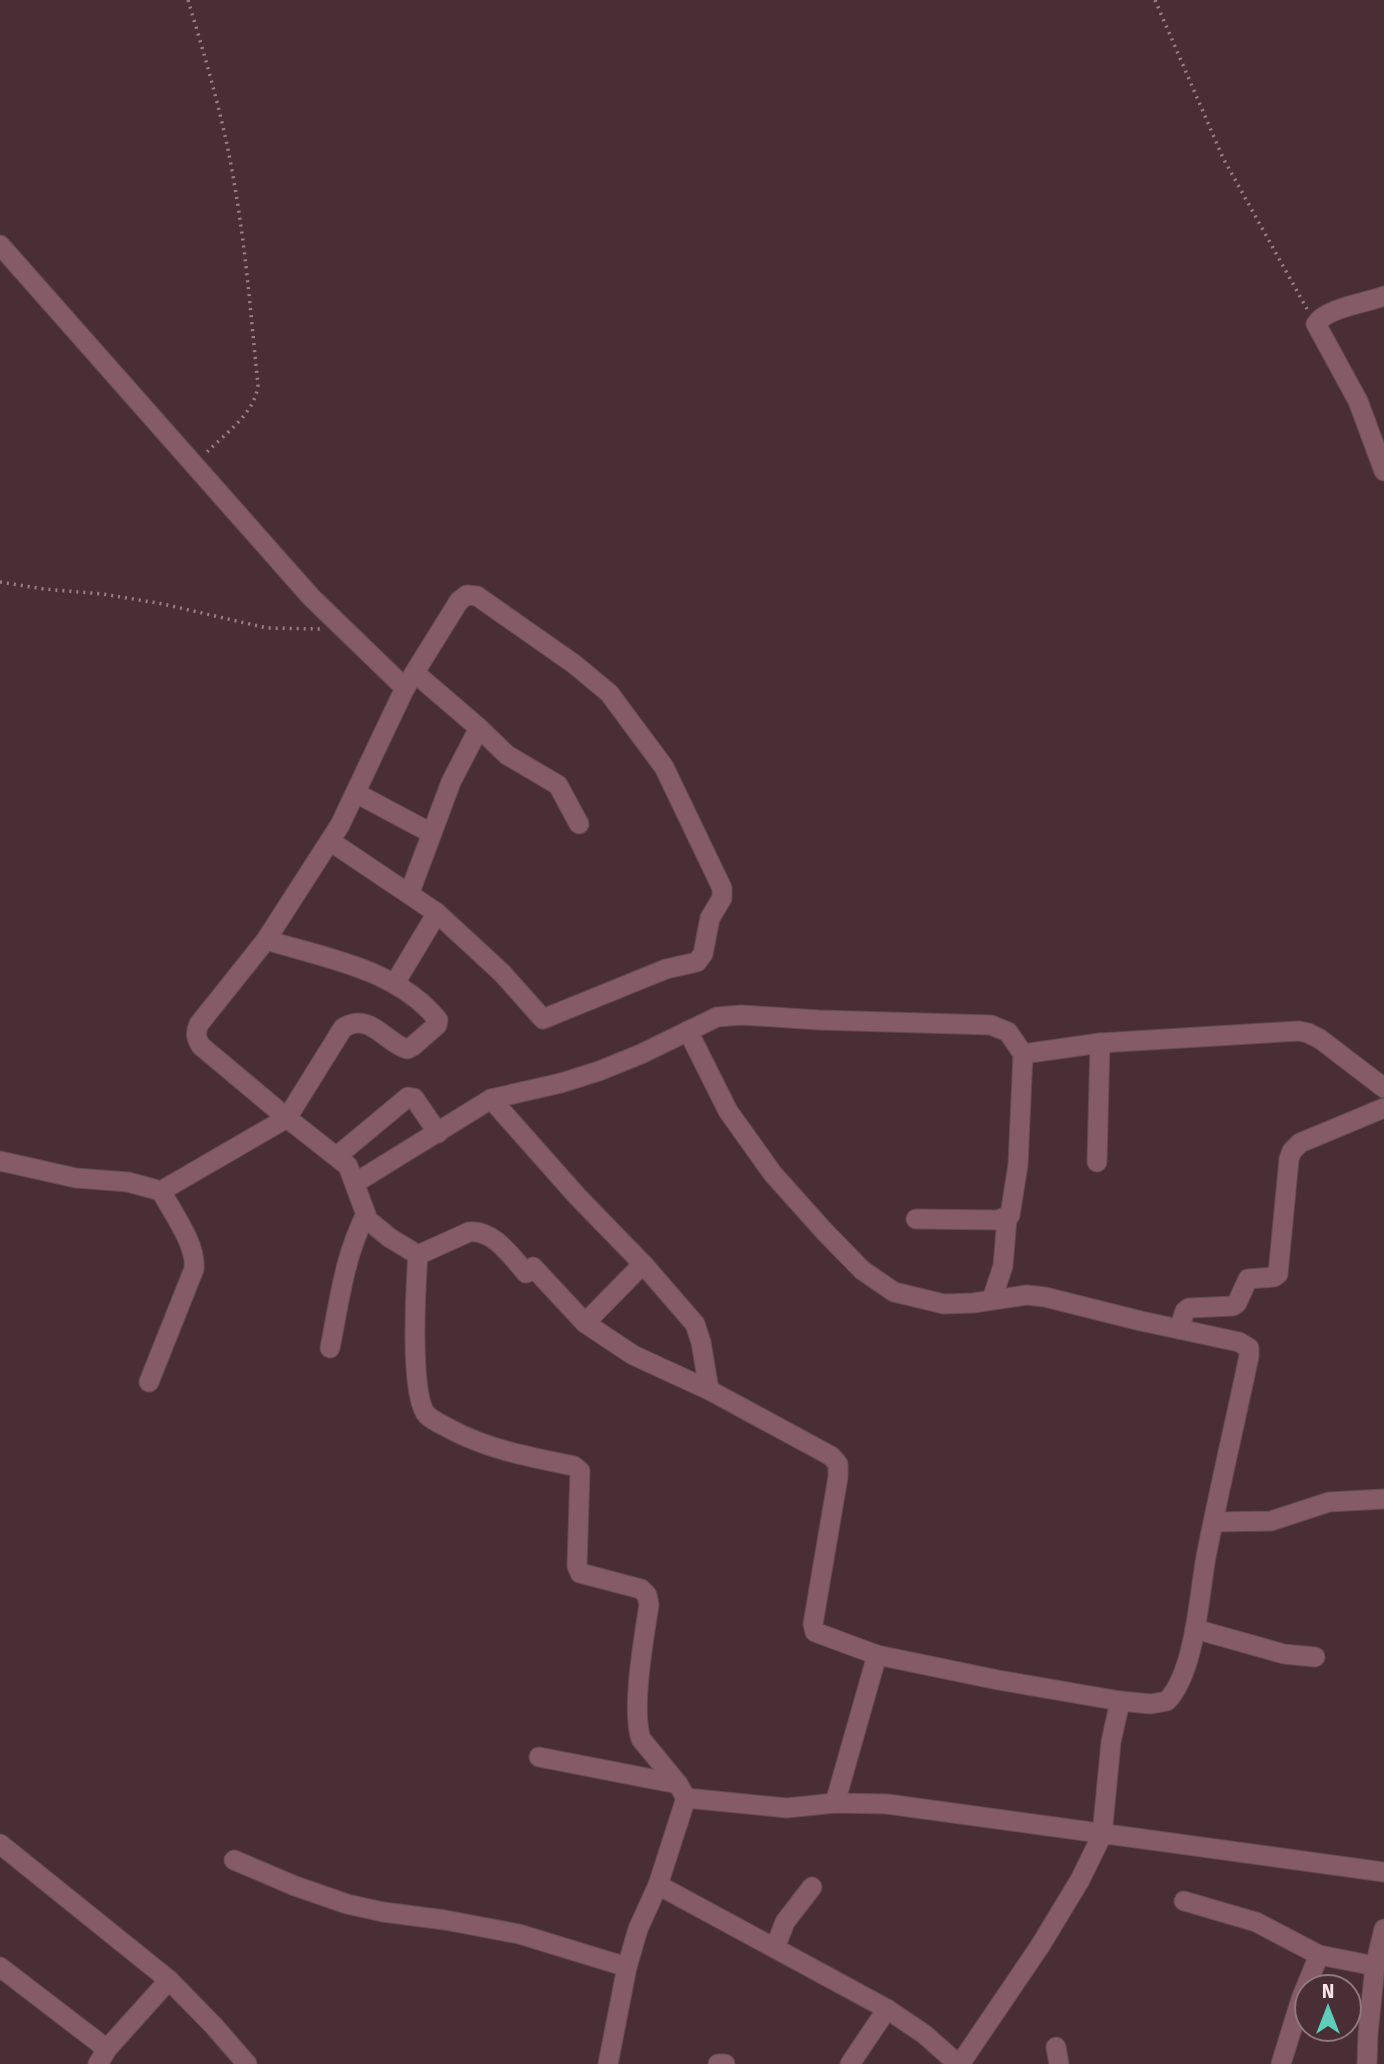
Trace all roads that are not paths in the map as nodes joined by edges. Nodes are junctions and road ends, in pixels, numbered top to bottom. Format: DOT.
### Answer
graph roads {
  1 [pos="0,245"];
  2 [pos="1384,296"];
  3 [pos="1376,428"];
  4 [pos="1384,471"];
  5 [pos="410,681"];
  6 [pos="479,728"];
  7 [pos="356,793"];
  8 [pos="579,824"];
  9 [pos="431,833"];
  10 [pos="330,841"];
  11 [pos="410,892"];
  12 [pos="437,913"];
  13 [pos="266,940"];
  14 [pos="395,983"];
  15 [pos="688,1031"];
  16 [pos="1100,1043"];
  17 [pos="1023,1054"];
  18 [pos="1384,1088"];
  19 [pos="491,1099"];
  20 [pos="1384,1108"];
  21 [pos="287,1118"];
  22 [pos="438,1133"];
  23 [pos="337,1156"];
  24 [pos="0,1161"];
  25 [pos="1097,1162"];
  26 [pos="355,1183"];
  27 [pos="161,1191"];
  28 [pos="365,1216"];
  29 [pos="1007,1218"];
  30 [pos="916,1219"];
  31 [pos="418,1255"];
  32 [pos="643,1264"];
  33 [pos="992,1299"];
  34 [pos="585,1323"];
  35 [pos="1179,1329"];
  36 [pos="331,1348"];
  37 [pos="149,1382"];
  38 [pos="709,1390"];
  39 [pos="1384,1499"];
  40 [pos="1214,1522"];
  41 [pos="1195,1629"];
  42 [pos="877,1655"];
  43 [pos="1315,1657"];
  44 [pos="1120,1701"];
  45 [pos="539,1757"];
  46 [pos="682,1791"];
  47 [pos="835,1803"];
  48 [pos="1102,1835"];
  49 [pos="0,1844"];
  50 [pos="234,1860"];
  51 [pos="1384,1872"];
  52 [pos="658,1885"];
  53 [pos="812,1887"];
  54 [pos="1184,1901"];
  55 [pos="1384,1929"];
  56 [pos="775,1948"];
  57 [pos="1319,1955"];
  58 [pos="0,1966"];
  59 [pos="1376,1966"];
  60 [pos="627,1967"];
  61 [pos="169,1980"];
  62 [pos="887,2009"];
  63 [pos="102,2057"];
  64 [pos="247,2064"];
  65 [pos="608,2064"];
  66 [pos="718,2064"];
  67 [pos="725,2064"];
  68 [pos="850,2064"];
  69 [pos="959,2064"];
  70 [pos="1281,2064"];
  71 [pos="1367,2064"];
  1 -- 5 [label="street"];
  2 -- 3 [label="street"];
  3 -- 4 [label="street"];
  5 -- 6 [label="street"];
  5 -- 7 [label="street"];
  5 -- 12 [label="street"];
  6 -- 8 [label="street"];
  6 -- 9 [label="street"];
  7 -- 9 [label="street"];
  7 -- 10 [label="street"];
  9 -- 11 [label="street"];
  10 -- 11 [label="street"];
  10 -- 13 [label="street"];
  11 -- 12 [label="street"];
  12 -- 14 [label="street"];
  13 -- 14 [label="street"];
  13 -- 21 [label="street"];
  14 -- 21 [label="street"];
  15 -- 17 [label="street"];
  15 -- 19 [label="street"];
  15 -- 33 [label="street"];
  16 -- 17 [label="street"];
  16 -- 18 [label="street"];
  16 -- 25 [label="street"];
  17 -- 29 [label="street"];
  19 -- 22 [label="street"];
  19 -- 32 [label="street"];
  20 -- 35 [label="street"];
  21 -- 23 [label="street"];
  21 -- 27 [label="street"];
  22 -- 23 [label="street"];
  22 -- 26 [label="street"];
  23 -- 26 [label="street"];
  24 -- 27 [label="street"];
  26 -- 28 [label="street"];
  27 -- 37 [label="street"];
  28 -- 31 [label="street"];
  28 -- 36 [label="street"];
  29 -- 30 [label="street"];
  29 -- 33 [label="street"];
  31 -- 34 [label="street"];
  31 -- 46 [label="street"];
  32 -- 34 [label="street"];
  32 -- 38 [label="street"];
  33 -- 35 [label="street"];
  34 -- 38 [label="street"];
  35 -- 40 [label="street"];
  38 -- 42 [label="street"];
  39 -- 40 [label="street"];
  40 -- 41 [label="street"];
  41 -- 43 [label="street"];
  41 -- 44 [label="street"];
  42 -- 44 [label="street"];
  42 -- 47 [label="street"];
  44 -- 48 [label="street"];
  45 -- 46 [label="street"];
  46 -- 47 [label="street"];
  46 -- 52 [label="street"];
  47 -- 48 [label="street"];
  48 -- 51 [label="street"];
  48 -- 69 [label="street"];
  49 -- 61 [label="street"];
  50 -- 60 [label="street"];
  52 -- 56 [label="street"];
  52 -- 60 [label="street"];
  53 -- 56 [label="street"];
  54 -- 57 [label="street"];
  55 -- 59 [label="street"];
  56 -- 62 [label="street"];
  57 -- 59 [label="street"];
  57 -- 70 [label="street"];
  58 -- 63 [label="street"];
  59 -- 71 [label="street"];
  60 -- 65 [label="street"];
  61 -- 63 [label="street"];
  61 -- 64 [label="street"];
  62 -- 68 [label="street"];
  62 -- 69 [label="street"];
  66 -- 67 [label="street"];
}
